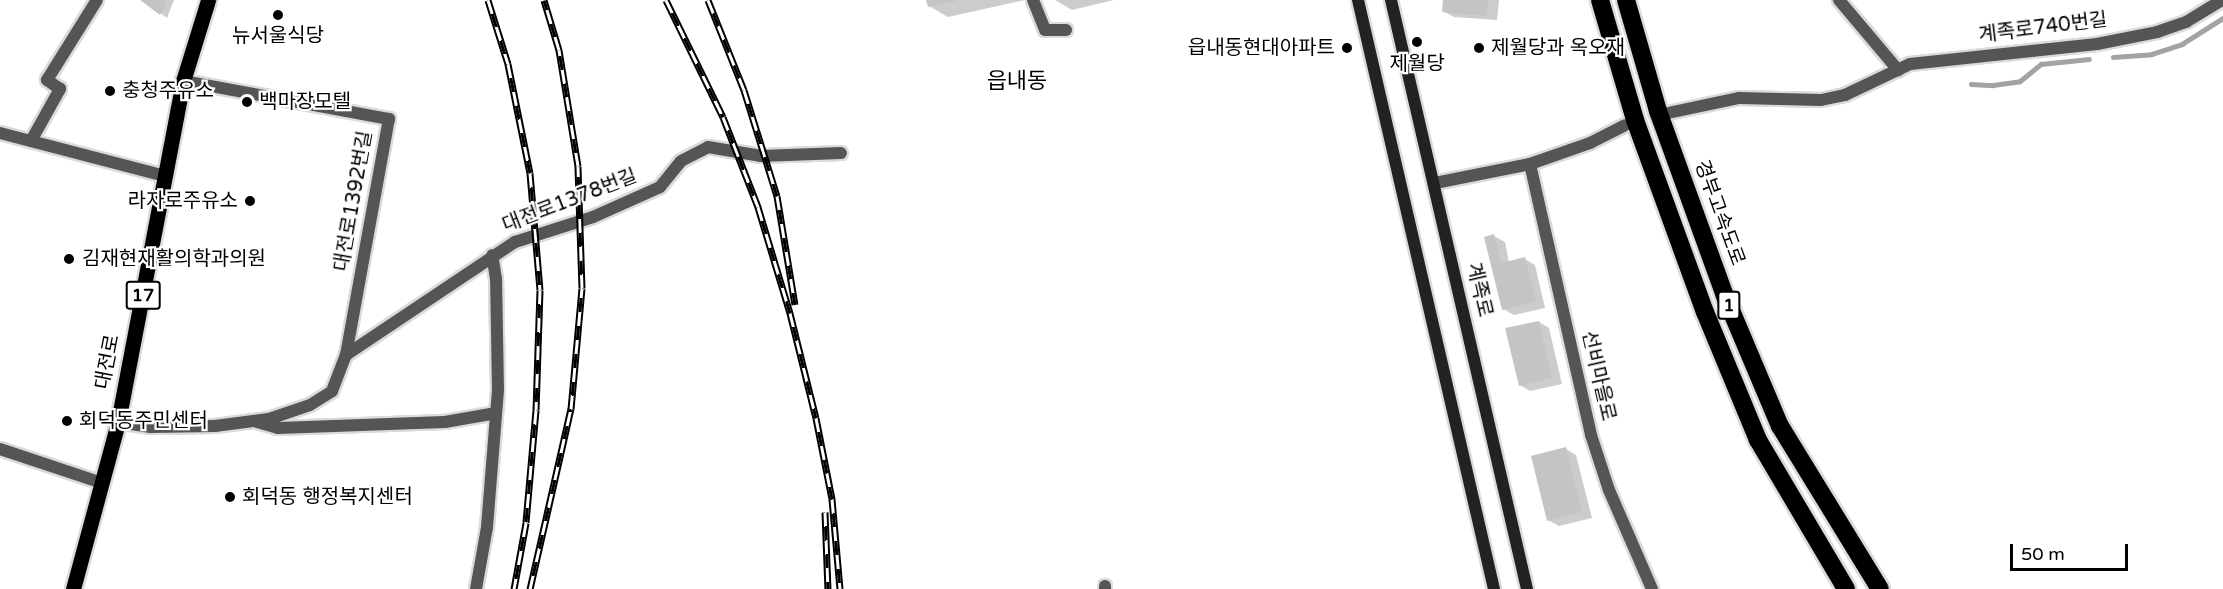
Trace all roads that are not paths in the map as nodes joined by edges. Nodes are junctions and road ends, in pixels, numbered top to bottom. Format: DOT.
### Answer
graph roads {
  1 [pos="97,0"];
  2 [pos="208,0"];
  3 [pos="1033,0"];
  4 [pos="1358,0"];
  5 [pos="1391,0"];
  6 [pos="1600,0"];
  7 [pos="1626,0"];
  8 [pos="1839,0"];
  9 [pos="2222,0"];
  10 [pos="1066,30"];
  11 [pos="1898,70"];
  12 [pos="183,81"];
  13 [pos="1668,113"];
  14 [pos="1625,125"];
  15 [pos="0,133"];
  16 [pos="31,141"];
  17 [pos="841,153"];
  18 [pos="1530,164"];
  19 [pos="165,176"];
  20 [pos="1435,183"];
  21 [pos="492,255"];
  22 [pos="346,355"];
  23 [pos="496,413"];
  24 [pos="253,421"];
  25 [pos="118,422"];
  26 [pos="0,449"];
  27 [pos="102,483"];
  28 [pos="73,589"];
  29 [pos="476,589"];
  30 [pos="1494,589"];
  31 [pos="1527,589"];
  32 [pos="1652,589"];
  33 [pos="1846,589"];
  34 [pos="1880,589"];
  1 -- 16 [label="street"];
  2 -- 12 [label="main road, 대전로 / 17"];
  3 -- 10 [label="street"];
  4 -- 30 [label="main road"];
  5 -- 20 [label="main road, 계족로"];
  6 -- 33 [label="highway, 1"];
  7 -- 34 [label="highway, 경부고속도로 / 1"];
  8 -- 11 [label="street"];
  9 -- 11 [label="street, 계족로740번길"];
  11 -- 13 [label="street, 계족로740번길"];
  12 -- 19 [label="main road, 대전로 / 17"];
  12 -- 22 [label="street, 대전로1392번길"];
  14 -- 18 [label="street"];
  15 -- 16 [label="street"];
  16 -- 19 [label="street"];
  17 -- 21 [label="street, 대전로1378번길"];
  18 -- 20 [label="street"];
  18 -- 32 [label="street, 선비마을로"];
  19 -- 25 [label="main road, 대전로 / 17"];
  20 -- 31 [label="main road, 계족로"];
  21 -- 22 [label="street, 대전로1378번길"];
  21 -- 23 [label="street"];
  22 -- 24 [label="street"];
  23 -- 24 [label="street"];
  23 -- 29 [label="street"];
  24 -- 25 [label="street"];
  25 -- 27 [label="main road, 대전로 / 17"];
  26 -- 27 [label="street"];
  27 -- 28 [label="main road, 대전로 / 17"];
}
